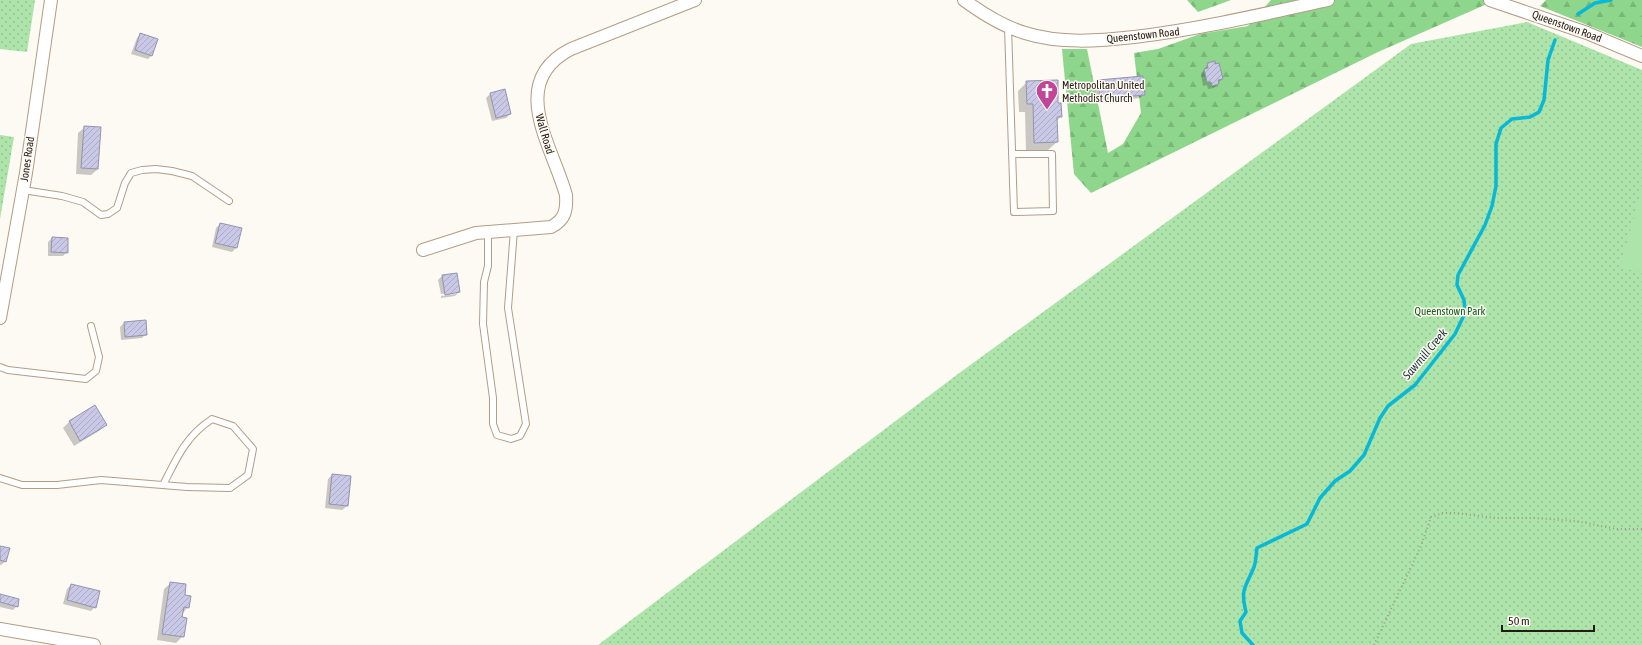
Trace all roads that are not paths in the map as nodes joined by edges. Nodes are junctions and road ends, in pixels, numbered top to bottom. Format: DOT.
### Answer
graph roads {
  1 [pos="52,0"];
  2 [pos="695,0"];
  3 [pos="964,0"];
  4 [pos="1328,0"];
  5 [pos="1490,0"];
  6 [pos="1008,27"];
  7 [pos="1642,56"];
  8 [pos="1012,154"];
  9 [pos="23,190"];
  10 [pos="229,201"];
  11 [pos="514,230"];
  12 [pos="488,232"];
  13 [pos="423,250"];
  14 [pos="0,318"];
  15 [pos="91,326"];
  16 [pos="0,367"];
  17 [pos="0,478"];
  18 [pos="163,485"];
  19 [pos="0,629"];
  20 [pos="94,645"];
  1 -- 9 [label="street, Jones Road"];
  2 -- 11 [label="street, Wall Road"];
  3 -- 6 [label="street, Queenstown Road"];
  4 -- 6 [label="street, Queenstown Road"];
  5 -- 7 [label="street, Queenstown Road"];
  6 -- 8 [label="lane"];
  8 -- 8 [label="lane"];
  9 -- 10 [label="lane"];
  9 -- 14 [label="street, Jones Road"];
  11 -- 12 [label="street, Wall Road"];
  11 -- 12 [label="lane"];
  12 -- 13 [label="street, Wall Road"];
  15 -- 16 [label="lane"];
  17 -- 18 [label="lane"];
  18 -- 18 [label="lane"];
  19 -- 20 [label="street"];
}
